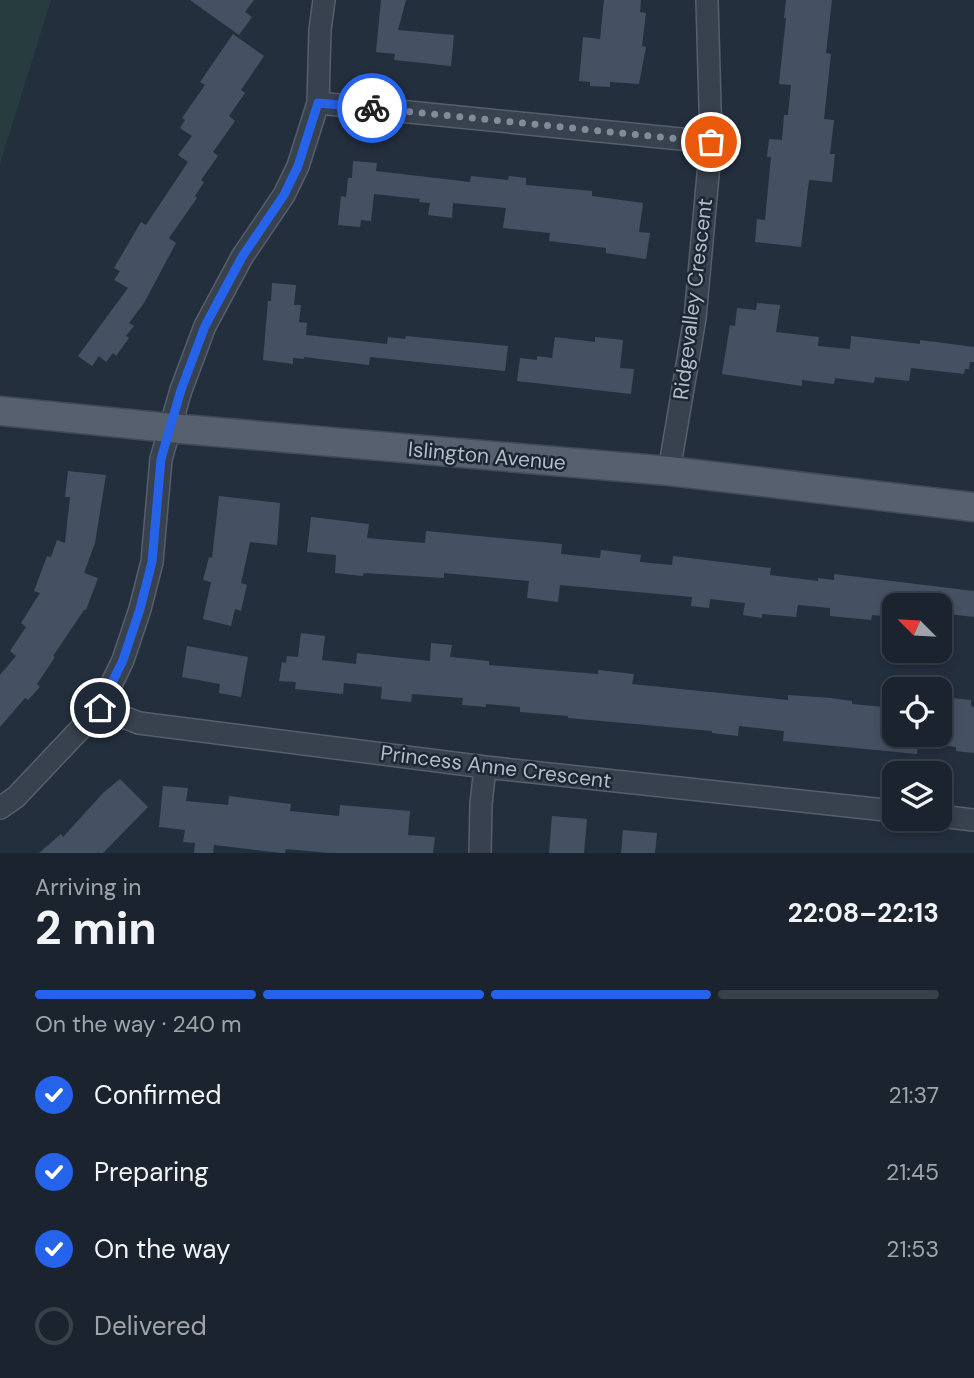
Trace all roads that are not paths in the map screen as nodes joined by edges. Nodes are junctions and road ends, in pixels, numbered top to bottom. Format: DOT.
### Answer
graph roads {
  1 [pos="324,0"];
  2 [pos="707,0"];
  3 [pos="318,103"];
  4 [pos="711,142"];
  5 [pos="0,411"];
  6 [pos="170,428"];
  7 [pos="669,471"];
  8 [pos="974,507"];
  9 [pos="100,708"];
  10 [pos="485,767"];
  11 [pos="0,808"];
  12 [pos="882,810"];
  13 [pos="952,817"];
  14 [pos="974,820"];
  15 [pos="480,853"];
  1 -- 3 [label="street"];
  2 -- 4 [label="street, Ridgevalley Crescent"];
  3 -- 4 [label="street"];
  3 -- 6 [label="street"];
  4 -- 7 [label="street, Ridgevalley Crescent"];
  5 -- 6 [label="main road, Islington Avenue"];
  6 -- 7 [label="main road, Islington Avenue"];
  6 -- 9 [label="street"];
  7 -- 8 [label="main road, Islington Avenue"];
  9 -- 10 [label="street, Princess Anne Crescent"];
  9 -- 11 [label="street"];
  10 -- 12 [label="street, Princess Anne Crescent"];
  10 -- 15 [label="street"];
  13 -- 14 [label="street"];
}
